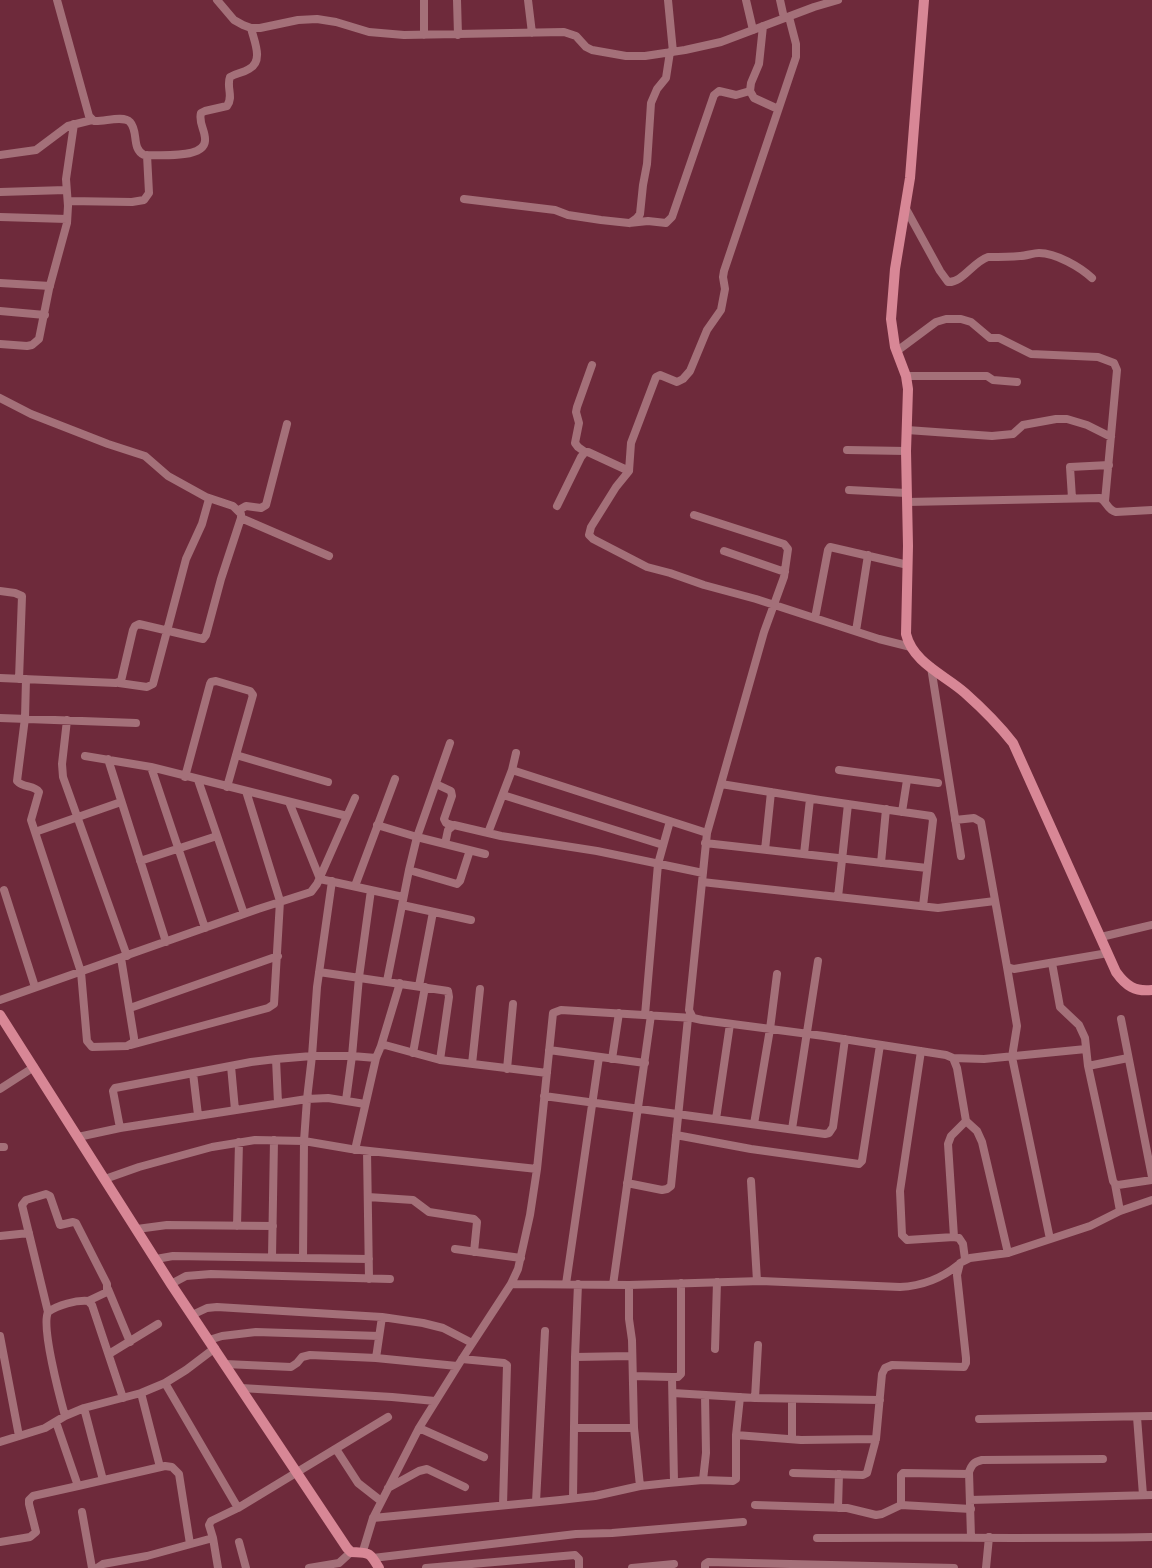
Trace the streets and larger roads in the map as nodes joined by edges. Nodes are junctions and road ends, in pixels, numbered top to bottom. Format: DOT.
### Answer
graph roads {
  1 [pos="57,0"];
  2 [pos="217,0"];
  3 [pos="424,0"];
  4 [pos="457,0"];
  5 [pos="528,0"];
  6 [pos="668,0"];
  7 [pos="746,0"];
  8 [pos="780,0"];
  9 [pos="838,0"];
  10 [pos="924,0"];
  11 [pos="786,18"];
  12 [pos="763,26"];
  13 [pos="251,28"];
  14 [pos="753,30"];
  15 [pos="532,33"];
  16 [pos="424,35"];
  17 [pos="458,35"];
  18 [pos="671,52"];
  19 [pos="750,91"];
  20 [pos="778,109"];
  21 [pos="92,120"];
  22 [pos="74,124"];
  23 [pos="0,155"];
  24 [pos="147,155"];
  25 [pos="66,190"];
  26 [pos="0,192"];
  27 [pos="464,199"];
  28 [pos="68,201"];
  29 [pos="906,209"];
  30 [pos="0,217"];
  31 [pos="67,219"];
  32 [pos="629,223"];
  33 [pos="1092,278"];
  34 [pos="0,283"];
  35 [pos="50,286"];
  36 [pos="0,311"];
  37 [pos="45,315"];
  38 [pos="0,344"];
  39 [pos="897,351"];
  40 [pos="592,365"];
  41 [pos="906,376"];
  42 [pos="1017,382"];
  43 [pos="0,398"];
  44 [pos="286,424"];
  45 [pos="907,430"];
  46 [pos="1111,437"];
  47 [pos="847,450"];
  48 [pos="906,451"];
  49 [pos="585,452"];
  50 [pos="1109,465"];
  51 [pos="629,470"];
  52 [pos="849,490"];
  53 [pos="906,498"];
  54 [pos="1072,498"];
  55 [pos="210,499"];
  56 [pos="1105,502"];
  57 [pos="557,506"];
  58 [pos="1152,510"];
  59 [pos="240,514"];
  60 [pos="694,515"];
  61 [pos="724,551"];
  62 [pos="868,555"];
  63 [pos="329,556"];
  64 [pos="908,565"];
  65 [pos="785,572"];
  66 [pos="0,591"];
  67 [pos="773,604"];
  68 [pos="815,618"];
  69 [pos="167,631"];
  70 [pos="856,631"];
  71 [pos="911,647"];
  72 [pos="931,667"];
  73 [pos="0,678"];
  74 [pos="22,679"];
  75 [pos="119,683"];
  76 [pos="0,718"];
  77 [pos="25,718"];
  78 [pos="67,720"];
  79 [pos="136,723"];
  80 [pos="450,743"];
  81 [pos="516,754"];
  82 [pos="236,755"];
  83 [pos="85,756"];
  84 [pos="108,759"];
  85 [pos="151,767"];
  86 [pos="512,770"];
  87 [pos="840,770"];
  88 [pos="185,777"];
  89 [pos="394,779"];
  90 [pos="198,780"];
  91 [pos="907,780"];
  92 [pos="328,782"];
  93 [pos="938,783"];
  94 [pos="436,784"];
  95 [pos="721,784"];
  96 [pos="227,787"];
  97 [pos="246,791"];
  98 [pos="771,792"];
  99 [pos="503,795"];
  100 [pos="355,798"];
  101 [pos="810,799"];
  102 [pos="122,802"];
  103 [pos="289,802"];
  104 [pos="848,804"];
  105 [pos="886,809"];
  106 [pos="902,812"];
  107 [pos="347,816"];
  108 [pos="78,818"];
  109 [pos="955,820"];
  110 [pos="670,821"];
  111 [pos="378,825"];
  112 [pos="452,825"];
  113 [pos="35,832"];
  114 [pos="488,833"];
  115 [pos="707,833"];
  116 [pos="217,836"];
  117 [pos="417,837"];
  118 [pos="705,843"];
  119 [pos="445,844"];
  120 [pos="663,845"];
  121 [pos="178,848"];
  122 [pos="470,850"];
  123 [pos="765,850"];
  124 [pos="485,854"];
  125 [pos="804,854"];
  126 [pos="961,856"];
  127 [pos="842,858"];
  128 [pos="140,861"];
  129 [pos="881,863"];
  130 [pos="658,864"];
  131 [pos="928,868"];
  132 [pos="409,870"];
  133 [pos="703,873"];
  134 [pos="320,879"];
  135 [pos="332,881"];
  136 [pos="702,882"];
  137 [pos="355,886"];
  138 [pos="4,890"];
  139 [pos="371,890"];
  140 [pos="838,897"];
  141 [pos="402,901"];
  142 [pos="996,901"];
  143 [pos="280,902"];
  144 [pos="923,906"];
  145 [pos="433,912"];
  146 [pos="244,914"];
  147 [pos="471,920"];
  148 [pos="1152,925"];
  149 [pos="205,928"];
  150 [pos="1101,938"];
  151 [pos="166,942"];
  152 [pos="1108,953"];
  153 [pos="278,956"];
  154 [pos="124,957"];
  155 [pos="818,961"];
  156 [pos="1052,963"];
  157 [pos="1007,967"];
  158 [pos="81,972"];
  159 [pos="319,972"];
  160 [pos="777,974"];
  161 [pos="358,977"];
  162 [pos="387,981"];
  163 [pos="400,983"];
  164 [pos="422,986"];
  165 [pos="35,987"];
  166 [pos="480,990"];
  167 [pos="1152,991"];
  168 [pos="0,1000"];
  169 [pos="513,1004"];
  170 [pos="130,1008"];
  171 [pos="619,1013"];
  172 [pos="0,1014"];
  173 [pos="648,1015"];
  174 [pos="690,1018"];
  175 [pos="1120,1019"];
  176 [pos="730,1024"];
  177 [pos="770,1029"];
  178 [pos="806,1034"];
  179 [pos="845,1039"];
  180 [pos="131,1045"];
  181 [pos="880,1045"];
  182 [pos="381,1046"];
  183 [pos="1086,1049"];
  184 [pos="549,1050"];
  185 [pos="921,1051"];
  186 [pos="413,1053"];
  187 [pos="312,1056"];
  188 [pos="352,1056"];
  189 [pos="1012,1056"];
  190 [pos="598,1057"];
  191 [pos="376,1058"];
  192 [pos="953,1058"];
  193 [pos="1128,1058"];
  194 [pos="276,1059"];
  195 [pos="612,1059"];
  196 [pos="440,1060"];
  197 [pos="645,1063"];
  198 [pos="472,1064"];
  199 [pos="231,1066"];
  200 [pos="1088,1066"];
  201 [pos="34,1067"];
  202 [pos="507,1068"];
  203 [pos="193,1073"];
  204 [pos="546,1073"];
  205 [pos="0,1088"];
  206 [pos="544,1096"];
  207 [pos="307,1099"];
  208 [pos="346,1100"];
  209 [pos="592,1102"];
  210 [pos="278,1103"];
  211 [pos="365,1104"];
  212 [pos="639,1109"];
  213 [pos="235,1110"];
  214 [pos="677,1114"];
  215 [pos="198,1115"];
  216 [pos="716,1119"];
  217 [pos="966,1121"];
  218 [pos="754,1124"];
  219 [pos="120,1128"];
  220 [pos="792,1129"];
  221 [pos="676,1135"];
  222 [pos="78,1137"];
  223 [pos="274,1140"];
  224 [pos="304,1141"];
  225 [pos="239,1142"];
  226 [pos="355,1150"];
  227 [pos="367,1151"];
  228 [pos="537,1169"];
  229 [pos="1152,1178"];
  230 [pos="105,1179"];
  231 [pos="751,1181"];
  232 [pos="627,1183"];
  233 [pos="1115,1184"];
  234 [pos="368,1197"];
  235 [pos="1152,1200"];
  236 [pos="1120,1210"];
  237 [pos="237,1226"];
  238 [pos="273,1226"];
  239 [pos="137,1229"];
  240 [pos="29,1233"];
  241 [pos="0,1236"];
  242 [pos="954,1237"];
  243 [pos="1050,1239"];
  244 [pos="455,1249"];
  245 [pos="474,1252"];
  246 [pos="1008,1253"];
  247 [pos="272,1257"];
  248 [pos="303,1258"];
  249 [pos="521,1258"];
  250 [pos="156,1259"];
  251 [pos="369,1259"];
  252 [pos="965,1259"];
  253 [pos="958,1266"];
  254 [pos="390,1278"];
  255 [pos="369,1279"];
  256 [pos="757,1281"];
  257 [pos="717,1282"];
  258 [pos="171,1284"];
  259 [pos="511,1284"];
  260 [pos="566,1284"];
  261 [pos="578,1284"];
  262 [pos="680,1284"];
  263 [pos="613,1285"];
  264 [pos="629,1285"];
  265 [pos="108,1289"];
  266 [pos="88,1301"];
  267 [pos="48,1312"];
  268 [pos="192,1315"];
  269 [pos="382,1317"];
  270 [pos="158,1324"];
  271 [pos="545,1331"];
  272 [pos="0,1336"];
  273 [pos="379,1336"];
  274 [pos="130,1342"];
  275 [pos="472,1343"];
  276 [pos="212,1344"];
  277 [pos="758,1345"];
  278 [pos="715,1349"];
  279 [pos="109,1354"];
  280 [pos="631,1356"];
  281 [pos="575,1357"];
  282 [pos="376,1358"];
  283 [pos="462,1359"];
  284 [pos="225,1364"];
  285 [pos="457,1366"];
  286 [pos="633,1376"];
  287 [pos="672,1377"];
  288 [pos="165,1383"];
  289 [pos="241,1388"];
  290 [pos="141,1393"];
  291 [pos="673,1393"];
  292 [pos="705,1395"];
  293 [pos="740,1397"];
  294 [pos="123,1398"];
  295 [pos="755,1398"];
  296 [pos="792,1399"];
  297 [pos="880,1400"];
  298 [pos="435,1401"];
  299 [pos="84,1408"];
  300 [pos="65,1416"];
  301 [pos="1152,1416"];
  302 [pos="388,1417"];
  303 [pos="1137,1417"];
  304 [pos="978,1420"];
  305 [pos="56,1422"];
  306 [pos="418,1428"];
  307 [pos="574,1428"];
  308 [pos="634,1428"];
  309 [pos="736,1435"];
  310 [pos="19,1436"];
  311 [pos="792,1439"];
  312 [pos="876,1439"];
  313 [pos="0,1442"];
  314 [pos="336,1449"];
  315 [pos="484,1457"];
  316 [pos="1102,1459"];
  317 [pos="160,1467"];
  318 [pos="297,1473"];
  319 [pos="793,1473"];
  320 [pos="839,1474"];
  321 [pos="969,1474"];
  322 [pos="103,1480"];
  323 [pos="703,1480"];
  324 [pos="674,1482"];
  325 [pos="78,1486"];
  326 [pos="465,1486"];
  327 [pos="640,1486"];
  328 [pos="388,1488"];
  329 [pos="1143,1495"];
  330 [pos="1152,1495"];
  331 [pos="573,1498"];
  332 [pos="970,1500"];
  333 [pos="381,1501"];
  334 [pos="536,1502"];
  335 [pos="503,1505"];
  336 [pos="755,1505"];
  337 [pos="901,1505"];
  338 [pos="238,1508"];
  339 [pos="838,1508"];
  340 [pos="971,1508"];
  341 [pos="82,1512"];
  342 [pos="373,1518"];
  343 [pos="743,1522"];
  344 [pos="971,1537"];
  345 [pos="989,1537"];
  346 [pos="1152,1537"];
  347 [pos="213,1538"];
  348 [pos="817,1538"];
  349 [pos="0,1542"];
  350 [pos="239,1542"];
  351 [pos="190,1544"];
  352 [pos="363,1551"];
  353 [pos="351,1552"];
  354 [pos="373,1558"];
  355 [pos="674,1564"];
  356 [pos="738,1565"];
  357 [pos="92,1568"];
  358 [pos="97,1568"];
  359 [pos="218,1568"];
  360 [pos="246,1568"];
  361 [pos="309,1568"];
  362 [pos="379,1568"];
  363 [pos="426,1568"];
  364 [pos="579,1568"];
  365 [pos="632,1568"];
  366 [pos="704,1568"];
  367 [pos="954,1568"];
  368 [pos="986,1568"];
  1 -- 21 [label="street"];
  2 -- 13 [label="street"];
  3 -- 16 [label="street"];
  4 -- 17 [label="street"];
  5 -- 15 [label="street"];
  6 -- 18 [label="street"];
  7 -- 14 [label="street"];
  8 -- 11 [label="street"];
  9 -- 11 [label="street"];
  10 -- 29 [label="street"];
  11 -- 12 [label="street"];
  11 -- 20 [label="street"];
  12 -- 14 [label="street"];
  12 -- 19 [label="street"];
  13 -- 16 [label="street"];
  13 -- 24 [label="street"];
  14 -- 18 [label="street"];
  15 -- 17 [label="street"];
  15 -- 18 [label="street"];
  16 -- 17 [label="street"];
  18 -- 32 [label="street"];
  19 -- 20 [label="street"];
  19 -- 32 [label="street"];
  20 -- 51 [label="street"];
  21 -- 22 [label="street"];
  21 -- 24 [label="street"];
  22 -- 23 [label="street"];
  22 -- 25 [label="street"];
  24 -- 28 [label="street"];
  25 -- 26 [label="street"];
  25 -- 28 [label="street"];
  27 -- 32 [label="street"];
  28 -- 31 [label="street"];
  29 -- 33 [label="street"];
  29 -- 39 [label="street"];
  30 -- 31 [label="street"];
  31 -- 35 [label="street"];
  34 -- 35 [label="street"];
  35 -- 37 [label="street"];
  36 -- 37 [label="street"];
  37 -- 38 [label="street"];
  39 -- 41 [label="street"];
  39 -- 46 [label="street"];
  40 -- 49 [label="street"];
  41 -- 42 [label="street"];
  41 -- 45 [label="street"];
  43 -- 55 [label="street"];
  44 -- 59 [label="street"];
  45 -- 46 [label="street"];
  45 -- 48 [label="street"];
  46 -- 50 [label="street"];
  47 -- 48 [label="street"];
  48 -- 53 [label="street"];
  49 -- 51 [label="street"];
  49 -- 57 [label="street"];
  50 -- 54 [label="street"];
  50 -- 56 [label="street"];
  51 -- 67 [label="street"];
  52 -- 53 [label="street"];
  53 -- 54 [label="street"];
  53 -- 64 [label="street"];
  54 -- 56 [label="street"];
  55 -- 59 [label="street"];
  55 -- 69 [label="street"];
  56 -- 58 [label="street"];
  59 -- 63 [label="street"];
  59 -- 69 [label="street"];
  60 -- 65 [label="street"];
  61 -- 65 [label="street"];
  62 -- 64 [label="street"];
  62 -- 68 [label="street"];
  62 -- 70 [label="street"];
  64 -- 71 [label="street"];
  65 -- 67 [label="street"];
  66 -- 74 [label="street"];
  67 -- 68 [label="street"];
  67 -- 95 [label="street"];
  68 -- 70 [label="street"];
  69 -- 75 [label="street"];
  69 -- 75 [label="street"];
  70 -- 71 [label="street"];
  71 -- 72 [label="street"];
  72 -- 109 [label="street"];
  72 -- 150 [label="street"];
  73 -- 74 [label="street"];
  74 -- 75 [label="street"];
  74 -- 77 [label="street"];
  76 -- 77 [label="street"];
  77 -- 78 [label="street"];
  77 -- 113 [label="street"];
  78 -- 79 [label="street"];
  78 -- 108 [label="street"];
  80 -- 94 [label="street"];
  81 -- 86 [label="street"];
  82 -- 88 [label="street"];
  82 -- 92 [label="street"];
  82 -- 96 [label="street"];
  83 -- 84 [label="street"];
  84 -- 85 [label="street"];
  84 -- 102 [label="street"];
  85 -- 88 [label="street"];
  85 -- 121 [label="street"];
  86 -- 99 [label="street"];
  86 -- 110 [label="street"];
  87 -- 91 [label="street"];
  88 -- 90 [label="street"];
  89 -- 111 [label="street"];
  90 -- 96 [label="street"];
  90 -- 116 [label="street"];
  91 -- 93 [label="street"];
  91 -- 106 [label="street"];
  94 -- 112 [label="street"];
  94 -- 117 [label="street"];
  95 -- 98 [label="street"];
  95 -- 115 [label="street"];
  96 -- 97 [label="street"];
  97 -- 103 [label="street"];
  97 -- 143 [label="street"];
  98 -- 101 [label="street"];
  98 -- 123 [label="street"];
  99 -- 114 [label="street"];
  99 -- 120 [label="street"];
  100 -- 107 [label="street"];
  101 -- 104 [label="street"];
  101 -- 125 [label="street"];
  102 -- 108 [label="street"];
  102 -- 128 [label="street"];
  103 -- 107 [label="street"];
  103 -- 134 [label="street"];
  104 -- 105 [label="street"];
  104 -- 127 [label="street"];
  105 -- 106 [label="street"];
  105 -- 129 [label="street"];
  106 -- 131 [label="street"];
  107 -- 134 [label="street"];
  108 -- 113 [label="street"];
  108 -- 154 [label="street"];
  109 -- 126 [label="street"];
  109 -- 142 [label="street"];
  110 -- 115 [label="street"];
  110 -- 120 [label="street"];
  111 -- 117 [label="street"];
  111 -- 137 [label="street"];
  112 -- 114 [label="street"];
  112 -- 119 [label="street"];
  113 -- 158 [label="street"];
  114 -- 130 [label="street"];
  115 -- 118 [label="street"];
  116 -- 121 [label="street"];
  116 -- 146 [label="street"];
  117 -- 119 [label="street"];
  117 -- 132 [label="street"];
  118 -- 123 [label="street"];
  118 -- 133 [label="street"];
  119 -- 122 [label="street"];
  120 -- 130 [label="street"];
  121 -- 128 [label="street"];
  121 -- 149 [label="street"];
  122 -- 124 [label="street"];
  122 -- 132 [label="street"];
  123 -- 125 [label="street"];
  125 -- 127 [label="street"];
  127 -- 129 [label="street"];
  127 -- 140 [label="street"];
  128 -- 151 [label="street"];
  129 -- 131 [label="street"];
  130 -- 133 [label="street"];
  130 -- 173 [label="street"];
  131 -- 144 [label="street"];
  132 -- 141 [label="street"];
  133 -- 136 [label="street"];
  134 -- 135 [label="street"];
  134 -- 143 [label="street"];
  135 -- 137 [label="street"];
  135 -- 159 [label="street"];
  136 -- 140 [label="street"];
  136 -- 174 [label="street"];
  137 -- 139 [label="street"];
  138 -- 165 [label="street"];
  139 -- 141 [label="street"];
  139 -- 161 [label="street"];
  140 -- 144 [label="street"];
  141 -- 145 [label="street"];
  141 -- 162 [label="street"];
  142 -- 144 [label="street"];
  142 -- 157 [label="street"];
  143 -- 146 [label="street"];
  143 -- 153 [label="street"];
  145 -- 147 [label="street"];
  145 -- 164 [label="street"];
  146 -- 149 [label="street"];
  148 -- 150 [label="street"];
  149 -- 151 [label="street"];
  150 -- 152 [label="street"];
  151 -- 154 [label="street"];
  152 -- 156 [label="street"];
  152 -- 167 [label="street"];
  153 -- 170 [label="street"];
  153 -- 180 [label="street"];
  154 -- 158 [label="street"];
  154 -- 170 [label="street"];
  155 -- 178 [label="street"];
  156 -- 157 [label="street"];
  156 -- 183 [label="street"];
  157 -- 189 [label="street"];
  158 -- 165 [label="street"];
  158 -- 180 [label="street"];
  159 -- 161 [label="street"];
  159 -- 187 [label="street"];
  160 -- 177 [label="street"];
  161 -- 162 [label="street"];
  161 -- 188 [label="street"];
  162 -- 163 [label="street"];
  163 -- 164 [label="street"];
  163 -- 182 [label="street"];
  164 -- 186 [label="street"];
  164 -- 196 [label="street"];
  165 -- 168 [label="street"];
  166 -- 198 [label="street"];
  169 -- 202 [label="street"];
  170 -- 180 [label="street"];
  171 -- 173 [label="street"];
  171 -- 184 [label="street"];
  171 -- 195 [label="street"];
  172 -- 201 [label="street"];
  173 -- 174 [label="street"];
  173 -- 197 [label="street"];
  174 -- 176 [label="street"];
  174 -- 214 [label="street"];
  175 -- 193 [label="street"];
  176 -- 177 [label="street"];
  176 -- 216 [label="street"];
  177 -- 178 [label="street"];
  177 -- 218 [label="street"];
  178 -- 179 [label="street"];
  178 -- 220 [label="street"];
  179 -- 181 [label="street"];
  179 -- 220 [label="street"];
  181 -- 185 [label="street"];
  181 -- 221 [label="street"];
  182 -- 186 [label="street"];
  182 -- 191 [label="street"];
  183 -- 189 [label="street"];
  183 -- 200 [label="street"];
  184 -- 190 [label="street"];
  184 -- 204 [label="street"];
  185 -- 192 [label="street"];
  185 -- 242 [label="street"];
  186 -- 196 [label="street"];
  187 -- 188 [label="street"];
  187 -- 194 [label="street"];
  187 -- 207 [label="street"];
  188 -- 191 [label="street"];
  188 -- 208 [label="street"];
  189 -- 192 [label="street"];
  189 -- 243 [label="street"];
  190 -- 195 [label="street"];
  190 -- 209 [label="street"];
  191 -- 211 [label="street"];
  192 -- 217 [label="street"];
  193 -- 200 [label="street"];
  193 -- 229 [label="street"];
  194 -- 199 [label="street"];
  194 -- 210 [label="street"];
  195 -- 197 [label="street"];
  196 -- 198 [label="street"];
  197 -- 212 [label="street"];
  198 -- 202 [label="street"];
  199 -- 203 [label="street"];
  199 -- 213 [label="street"];
  200 -- 233 [label="street"];
  201 -- 205 [label="street"];
  201 -- 222 [label="street"];
  202 -- 204 [label="street"];
  203 -- 215 [label="street"];
  203 -- 219 [label="street"];
  204 -- 206 [label="street"];
  206 -- 209 [label="street"];
  206 -- 228 [label="street"];
  207 -- 208 [label="street"];
  207 -- 210 [label="street"];
  207 -- 224 [label="street"];
  208 -- 211 [label="street"];
  209 -- 212 [label="street"];
  209 -- 260 [label="street"];
  210 -- 213 [label="street"];
  211 -- 226 [label="street"];
  212 -- 214 [label="street"];
  212 -- 232 [label="street"];
  213 -- 215 [label="street"];
  214 -- 216 [label="street"];
  214 -- 221 [label="street"];
  215 -- 219 [label="street"];
  216 -- 218 [label="street"];
  217 -- 242 [label="street"];
  217 -- 246 [label="street"];
  218 -- 220 [label="street"];
  219 -- 222 [label="street"];
  221 -- 232 [label="street"];
  222 -- 230 [label="street"];
  223 -- 224 [label="street"];
  223 -- 225 [label="street"];
  223 -- 238 [label="street"];
  224 -- 226 [label="street"];
  224 -- 248 [label="street"];
  225 -- 230 [label="street"];
  225 -- 237 [label="street"];
  226 -- 227 [label="street"];
  227 -- 228 [label="street"];
  227 -- 234 [label="street"];
  228 -- 249 [label="street"];
  229 -- 233 [label="street"];
  230 -- 239 [label="street"];
  231 -- 256 [label="street"];
  232 -- 263 [label="street"];
  233 -- 236 [label="street"];
  234 -- 245 [label="street"];
  234 -- 251 [label="street"];
  235 -- 236 [label="street"];
  236 -- 243 [label="street"];
  237 -- 238 [label="street"];
  237 -- 239 [label="street"];
  238 -- 247 [label="street"];
  239 -- 250 [label="street"];
  240 -- 241 [label="street"];
  240 -- 265 [label="street"];
  240 -- 267 [label="street"];
  242 -- 252 [label="street"];
  243 -- 246 [label="street"];
  244 -- 245 [label="street"];
  245 -- 249 [label="street"];
  246 -- 252 [label="street"];
  247 -- 248 [label="street"];
  247 -- 250 [label="street"];
  248 -- 251 [label="street"];
  249 -- 259 [label="street"];
  250 -- 258 [label="street"];
  251 -- 255 [label="street"];
  252 -- 253 [label="street"];
  253 -- 256 [label="street"];
  253 -- 297 [label="street"];
  254 -- 255 [label="street"];
  255 -- 258 [label="street"];
  256 -- 257 [label="street"];
  257 -- 262 [label="street"];
  257 -- 278 [label="street"];
  258 -- 268 [label="street"];
  259 -- 260 [label="street"];
  259 -- 275 [label="street"];
  260 -- 261 [label="street"];
  261 -- 263 [label="street"];
  261 -- 281 [label="street"];
  262 -- 264 [label="street"];
  262 -- 287 [label="street"];
  263 -- 264 [label="street"];
  264 -- 280 [label="street"];
  265 -- 266 [label="street"];
  265 -- 274 [label="street"];
  266 -- 267 [label="street"];
  266 -- 279 [label="street"];
  267 -- 300 [label="street"];
  268 -- 269 [label="street"];
  268 -- 276 [label="street"];
  269 -- 273 [label="street"];
  269 -- 275 [label="street"];
  270 -- 274 [label="street"];
  271 -- 334 [label="street"];
  272 -- 310 [label="street"];
  273 -- 276 [label="street"];
  273 -- 282 [label="street"];
  274 -- 279 [label="street"];
  275 -- 283 [label="street"];
  276 -- 284 [label="street"];
  276 -- 288 [label="street"];
  277 -- 295 [label="street"];
  279 -- 294 [label="street"];
  280 -- 281 [label="street"];
  280 -- 286 [label="street"];
  281 -- 307 [label="street"];
  282 -- 284 [label="street"];
  282 -- 285 [label="street"];
  283 -- 285 [label="street"];
  283 -- 335 [label="street"];
  284 -- 289 [label="street"];
  285 -- 298 [label="street"];
  286 -- 287 [label="street"];
  286 -- 308 [label="street"];
  287 -- 291 [label="street"];
  288 -- 290 [label="street"];
  288 -- 338 [label="street"];
  289 -- 298 [label="street"];
  289 -- 318 [label="street"];
  290 -- 294 [label="street"];
  290 -- 317 [label="street"];
  291 -- 292 [label="street"];
  291 -- 324 [label="street"];
  292 -- 293 [label="street"];
  292 -- 323 [label="street"];
  293 -- 295 [label="street"];
  293 -- 309 [label="street"];
  294 -- 299 [label="street"];
  295 -- 296 [label="street"];
  296 -- 297 [label="street"];
  296 -- 311 [label="street"];
  297 -- 312 [label="street"];
  298 -- 306 [label="street"];
  299 -- 300 [label="street"];
  299 -- 322 [label="street"];
  300 -- 305 [label="street"];
  301 -- 303 [label="street"];
  302 -- 314 [label="street"];
  303 -- 304 [label="street"];
  303 -- 329 [label="street"];
  305 -- 310 [label="street"];
  305 -- 325 [label="street"];
  306 -- 315 [label="street"];
  306 -- 328 [label="street"];
  307 -- 308 [label="street"];
  307 -- 331 [label="street"];
  308 -- 327 [label="street"];
  309 -- 311 [label="street"];
  309 -- 323 [label="street"];
  310 -- 313 [label="street"];
  311 -- 312 [label="street"];
  312 -- 320 [label="street"];
  314 -- 318 [label="street"];
  314 -- 333 [label="street"];
  316 -- 321 [label="street"];
  317 -- 322 [label="street"];
  317 -- 351 [label="street"];
  318 -- 338 [label="street"];
  318 -- 353 [label="street"];
  319 -- 320 [label="street"];
  320 -- 339 [label="street"];
  321 -- 332 [label="street"];
  321 -- 337 [label="street"];
  322 -- 325 [label="street"];
  323 -- 324 [label="street"];
  324 -- 327 [label="street"];
  325 -- 349 [label="street"];
  326 -- 328 [label="street"];
  327 -- 331 [label="street"];
  328 -- 333 [label="street"];
  329 -- 330 [label="street"];
  329 -- 332 [label="street"];
  331 -- 334 [label="street"];
  332 -- 340 [label="street"];
  333 -- 342 [label="street"];
  334 -- 335 [label="street"];
  335 -- 342 [label="street"];
  336 -- 339 [label="street"];
  337 -- 339 [label="street"];
  337 -- 340 [label="street"];
  338 -- 347 [label="street"];
  340 -- 344 [label="street"];
  341 -- 357 [label="street"];
  342 -- 352 [label="street"];
  343 -- 354 [label="street"];
  344 -- 345 [label="street"];
  344 -- 348 [label="street"];
  345 -- 346 [label="street"];
  345 -- 368 [label="street"];
  347 -- 351 [label="street"];
  347 -- 359 [label="street"];
  350 -- 360 [label="street"];
  351 -- 358 [label="street"];
  352 -- 353 [label="street"];
  352 -- 354 [label="street"];
  353 -- 361 [label="street"];
  354 -- 362 [label="street"];
  355 -- 365 [label="street"];
  356 -- 366 [label="street"];
  356 -- 367 [label="street"];
  363 -- 364 [label="street"];
}
